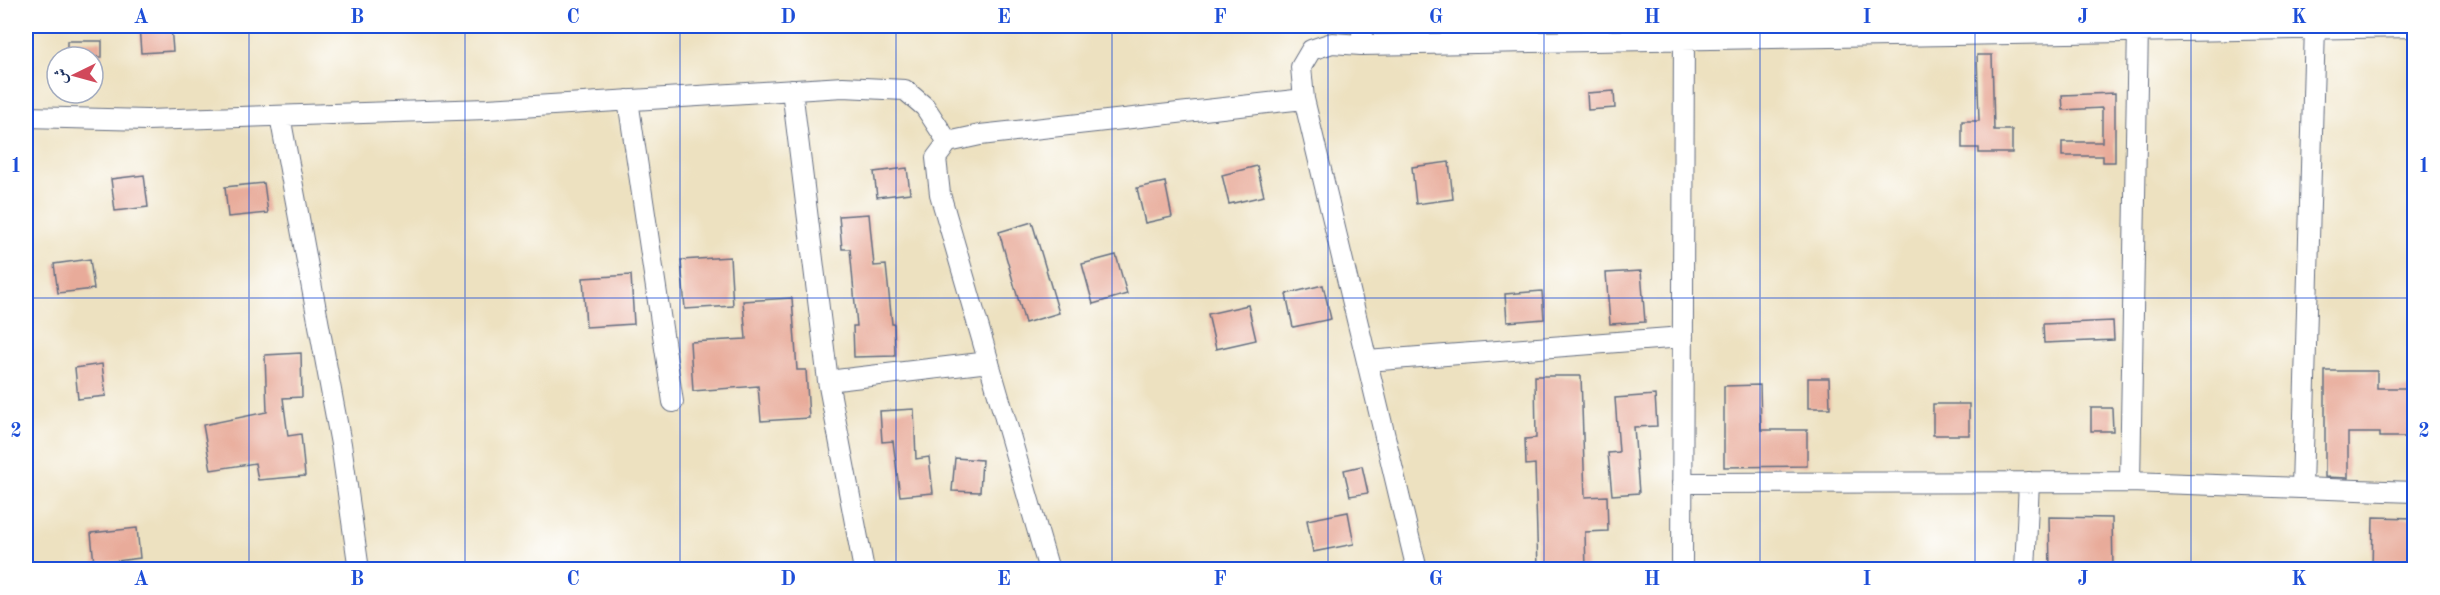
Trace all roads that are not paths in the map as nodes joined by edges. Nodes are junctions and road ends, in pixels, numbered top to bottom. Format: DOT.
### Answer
graph roads {
  1 [pos="2315,27"];
  2 [pos="2415,27"];
  3 [pos="2138,28"];
  4 [pos="1685,33"];
  5 [pos="1362,35"];
  6 [pos="792,90"];
  7 [pos="1304,99"];
  8 [pos="627,100"];
  9 [pos="280,116"];
  10 [pos="26,117"];
  11 [pos="948,142"];
  12 [pos="1683,337"];
  13 [pos="1367,361"];
  14 [pos="989,362"];
  15 [pos="828,381"];
  16 [pos="673,402"];
  17 [pos="2029,482"];
  18 [pos="2130,482"];
  19 [pos="1682,483"];
  20 [pos="2302,487"];
  21 [pos="2415,492"];
  22 [pos="359,570"];
  23 [pos="864,570"];
  24 [pos="1049,570"];
  25 [pos="1416,570"];
  26 [pos="1682,570"];
  27 [pos="2025,570"];
  1 -- 2 [label="street"];
  1 -- 3 [label="street"];
  1 -- 20 [label="street"];
  3 -- 4 [label="street"];
  3 -- 18 [label="street"];
  4 -- 5 [label="street"];
  4 -- 12 [label="street"];
  5 -- 7 [label="street"];
  6 -- 8 [label="street"];
  6 -- 11 [label="street"];
  6 -- 15 [label="street"];
  7 -- 11 [label="street"];
  7 -- 13 [label="street"];
  8 -- 9 [label="street"];
  8 -- 16 [label="street"];
  9 -- 10 [label="street"];
  9 -- 22 [label="street"];
  11 -- 14 [label="street"];
  12 -- 13 [label="street"];
  12 -- 19 [label="street"];
  13 -- 25 [label="street"];
  14 -- 15 [label="street"];
  14 -- 24 [label="street"];
  15 -- 23 [label="street"];
  17 -- 18 [label="street"];
  17 -- 19 [label="street"];
  17 -- 27 [label="street"];
  18 -- 20 [label="street"];
  19 -- 26 [label="street"];
  20 -- 21 [label="street"];
}
